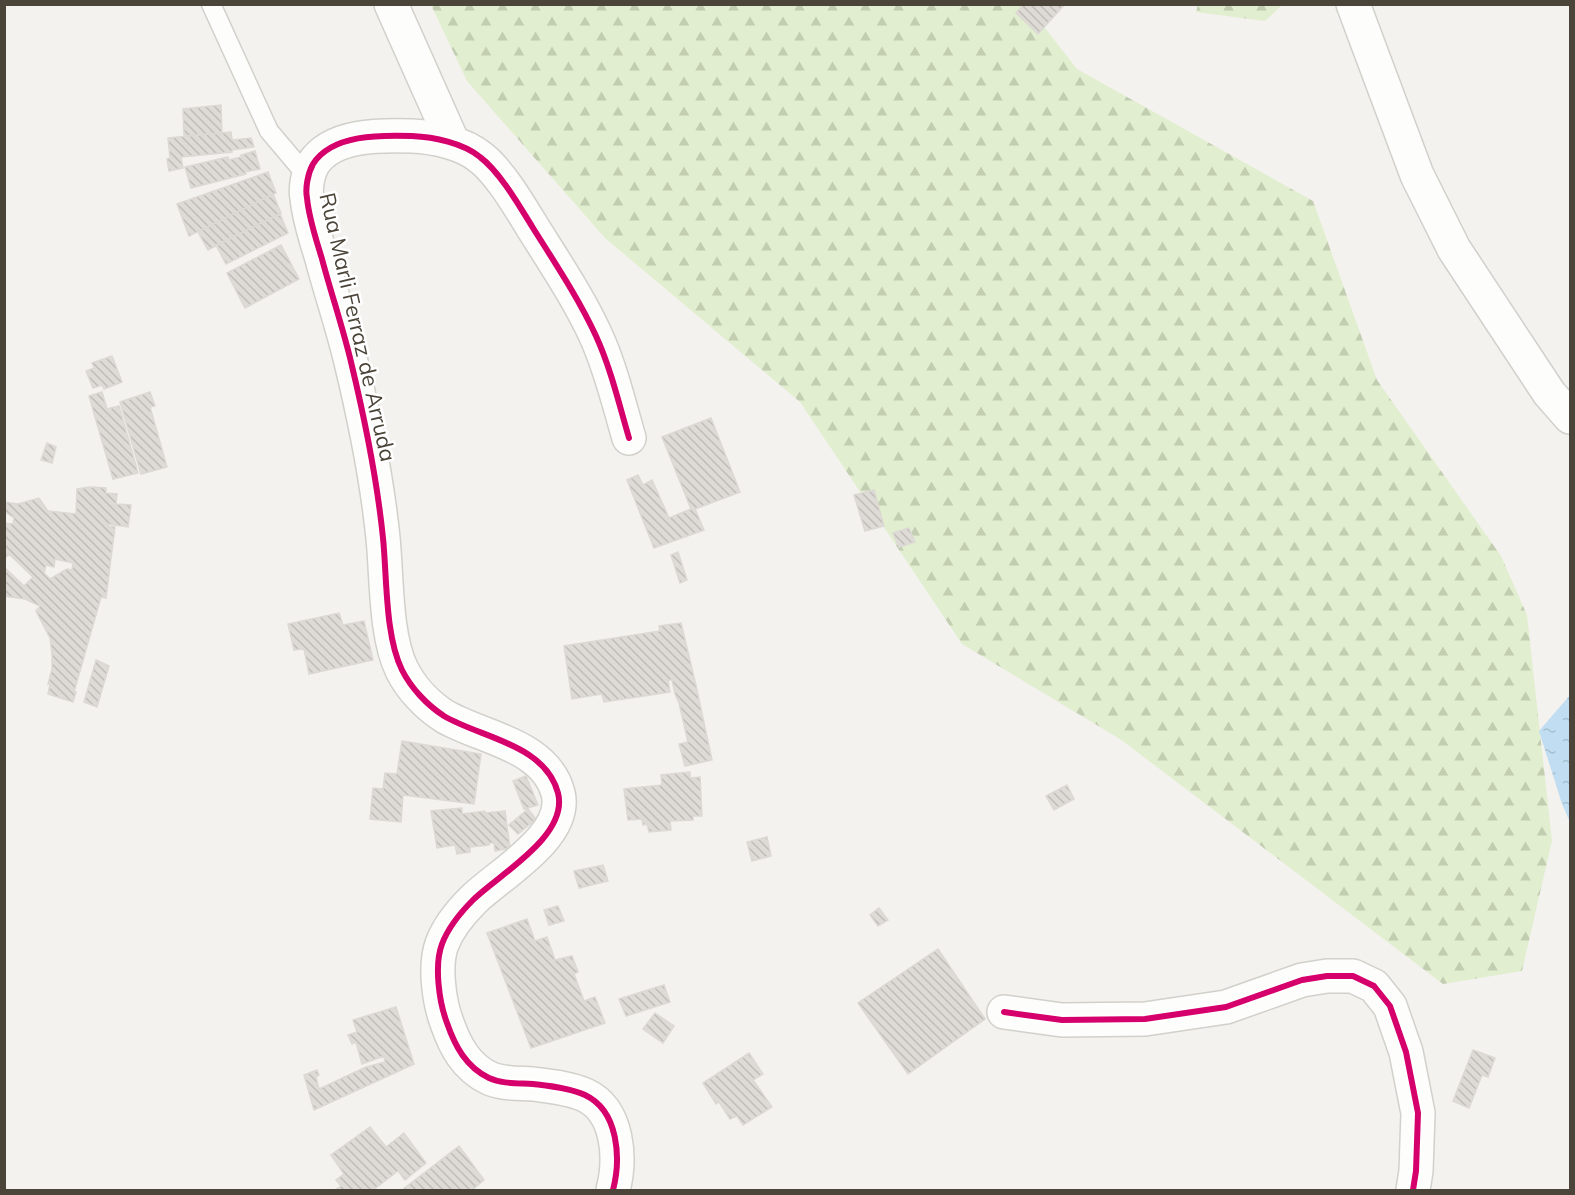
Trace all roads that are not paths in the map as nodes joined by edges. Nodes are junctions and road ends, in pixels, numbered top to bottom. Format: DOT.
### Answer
graph roads {
  1 [pos="211,4"];
  2 [pos="391,4"];
  3 [pos="1353,4"];
  4 [pos="453,143"];
  5 [pos="308,177"];
  6 [pos="1570,417"];
  7 [pos="629,438"];
  8 [pos="1004,1012"];
  9 [pos="613,1191"];
  10 [pos="1413,1191"];
  1 -- 5 [label="lane"];
  2 -- 4 [label="street"];
  3 -- 6 [label="street"];
  4 -- 5 [label="street, Rua Marli Ferraz de Arruda"];
  4 -- 7 [label="street, Rua Marli Ferraz de Arruda"];
  5 -- 9 [label="street, Rua Marli Ferraz de Arruda"];
  8 -- 10 [label="street"];
}
